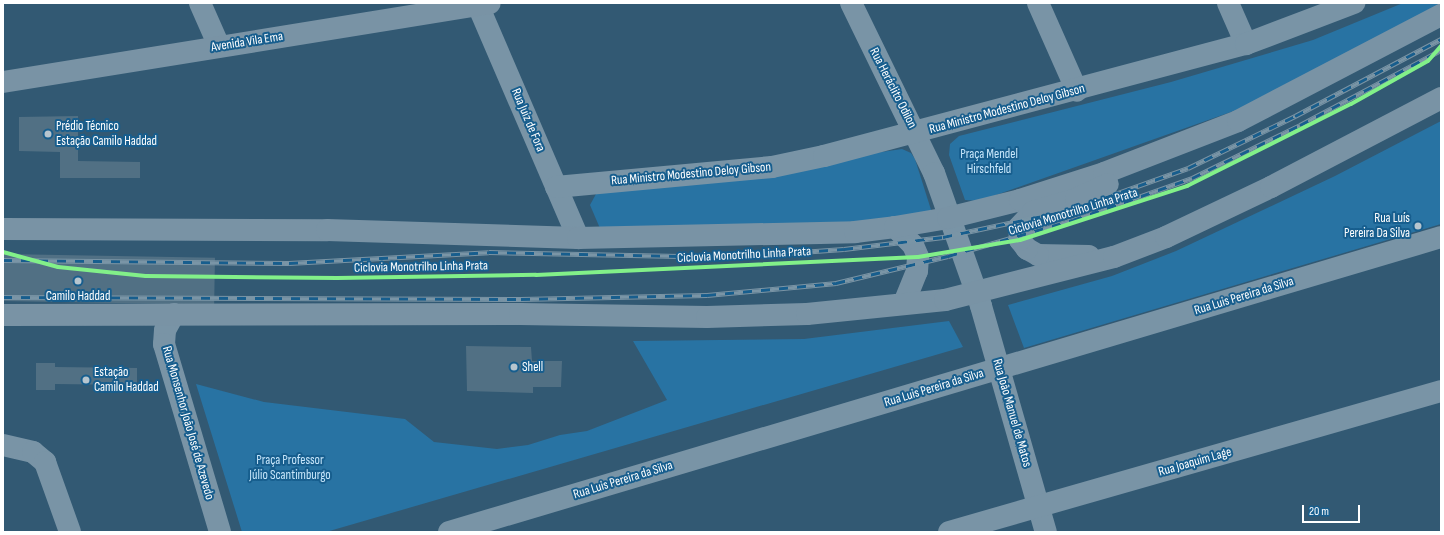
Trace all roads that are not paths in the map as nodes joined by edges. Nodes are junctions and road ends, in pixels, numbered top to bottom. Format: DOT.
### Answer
graph roads {
  1 [pos="200,3"];
  2 [pos="851,3"];
  3 [pos="1038,3"];
  4 [pos="1228,3"];
  5 [pos="1354,3"];
  6 [pos="482,4"];
  7 [pos="1441,14"];
  8 [pos="1246,44"];
  9 [pos="219,46"];
  10 [pos="3,82"];
  11 [pos="1077,91"];
  12 [pos="1441,98"];
  13 [pos="1238,121"];
  14 [pos="916,133"];
  15 [pos="556,186"];
  16 [pos="952,217"];
  17 [pos="895,227"];
  18 [pos="3,229"];
  19 [pos="1441,236"];
  20 [pos="578,238"];
  21 [pos="1114,257"];
  22 [pos="977,293"];
  23 [pos="904,304"];
  24 [pos="174,314"];
  25 [pos="3,315"];
  26 [pos="998,368"];
  27 [pos="1441,391"];
  28 [pos="3,445"];
  29 [pos="1039,507"];
  30 [pos="70,532"];
  31 [pos="220,532"];
  32 [pos="449,532"];
  33 [pos="949,532"];
  34 [pos="1046,532"];
  1 -- 9 [label="street"];
  2 -- 14 [label="street, Rua Heráclito Odilon"];
  3 -- 11 [label="street"];
  4 -- 8 [label="street"];
  5 -- 8 [label="street, Rua Ministro Modestino Deloy Gibson"];
  6 -- 9 [label="main road, Avenida Vila Ema"];
  6 -- 15 [label="street, Rua Juiz de Fora"];
  7 -- 13 [label="main road"];
  8 -- 11 [label="street, Rua Ministro Modestino Deloy Gibson"];
  9 -- 10 [label="main road, Avenida Vila Ema"];
  11 -- 14 [label="street, Rua Ministro Modestino Deloy Gibson"];
  12 -- 21 [label="main road"];
  13 -- 16 [label="main road"];
  13 -- 21 [label="main road"];
  14 -- 15 [label="street, Rua Ministro Modestino Deloy Gibson"];
  14 -- 16 [label="street, Rua Heráclito Odilon"];
  15 -- 20 [label="street, Rua Juiz de Fora"];
  16 -- 17 [label="main road"];
  16 -- 22 [label="street, Rua Heráclito Odilon"];
  17 -- 20 [label="main road"];
  17 -- 23 [label="main road"];
  18 -- 20 [label="main road"];
  19 -- 26 [label="street, Rua Luis Pereira da Silva"];
  21 -- 22 [label="main road"];
  22 -- 23 [label="main road"];
  22 -- 26 [label="street, Rua João Manuel de Matos"];
  23 -- 24 [label="main road"];
  24 -- 25 [label="main road"];
  24 -- 31 [label="street, Rua Monsenhor João José de Azevedo"];
  26 -- 29 [label="street, Rua João Manuel de Matos"];
  26 -- 32 [label="street, Rua Luis Pereira da Silva"];
  27 -- 29 [label="street, Rua Joaquim Lage"];
  28 -- 30 [label="street"];
  29 -- 33 [label="street, Rua Joaquim Lage"];
  29 -- 34 [label="street, Rua João Manuel de Matos"];
}
